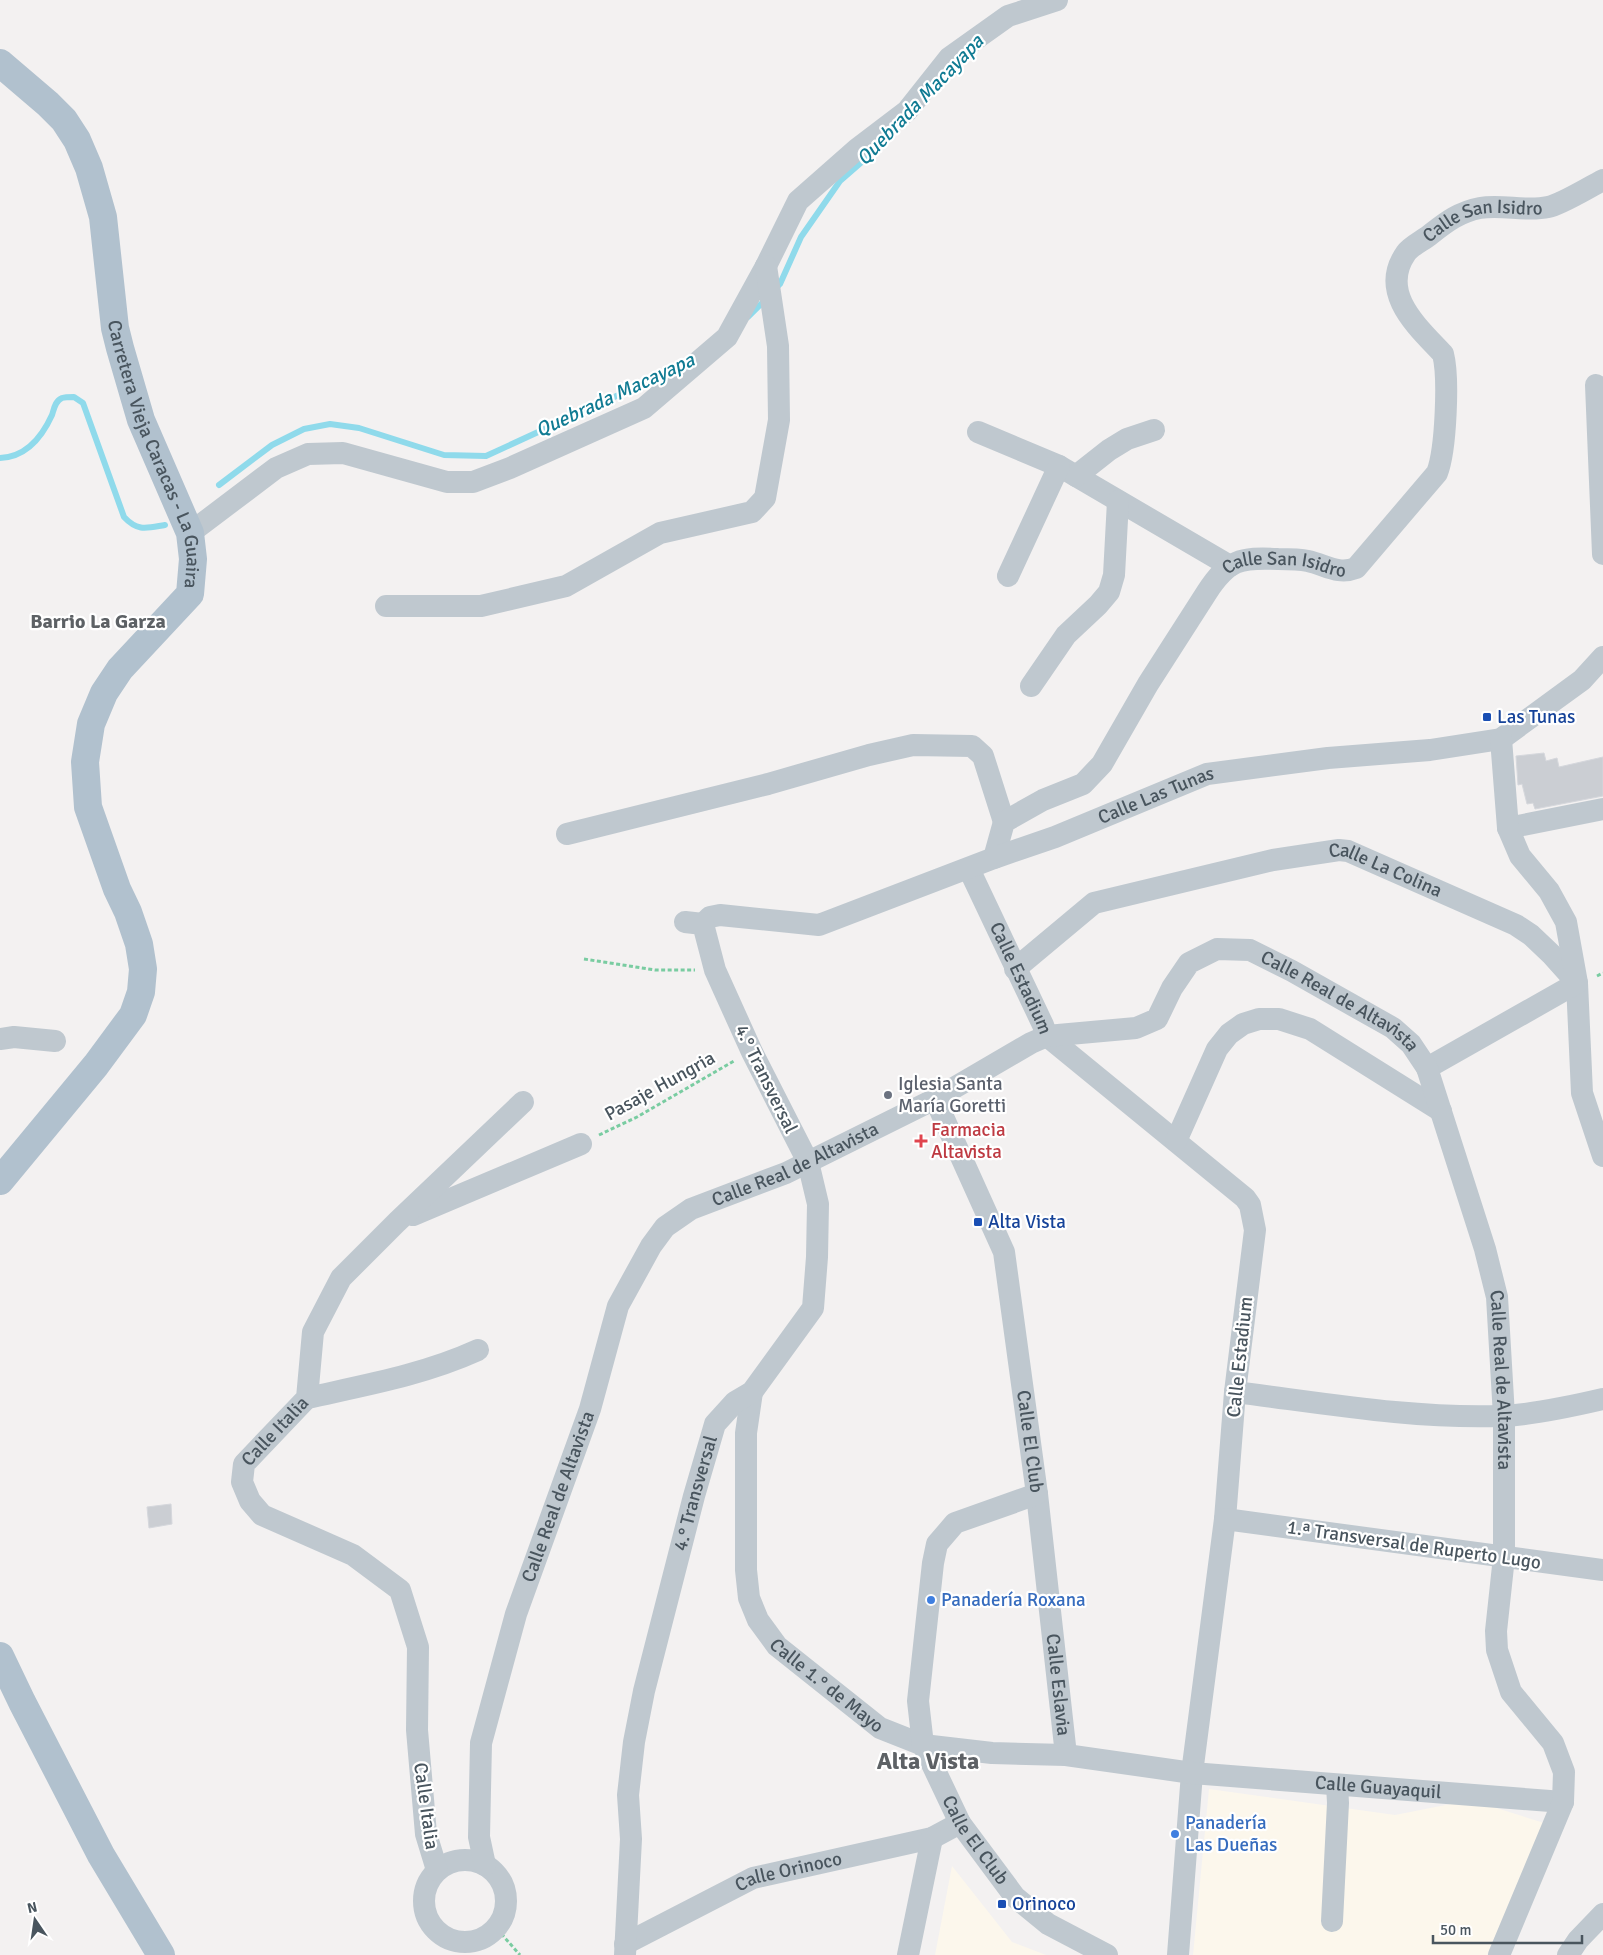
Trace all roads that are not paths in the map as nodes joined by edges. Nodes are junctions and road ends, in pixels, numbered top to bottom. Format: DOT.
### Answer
graph roads {
  1 [pos="1057,0"];
  2 [pos="0,63"];
  3 [pos="1603,180"];
  4 [pos="766,266"];
  5 [pos="1596,385"];
  6 [pos="1154,430"];
  7 [pos="978,432"];
  8 [pos="1067,471"];
  9 [pos="1118,501"];
  10 [pos="190,532"];
  11 [pos="1603,554"];
  12 [pos="1230,566"];
  13 [pos="1008,576"];
  14 [pos="386,606"];
  15 [pos="1603,657"];
  16 [pos="1593,681"];
  17 [pos="1030,686"];
  18 [pos="1502,739"];
  19 [pos="1603,809"];
  20 [pos="1004,822"];
  21 [pos="1508,828"];
  22 [pos="567,834"];
  23 [pos="994,858"];
  24 [pos="969,869"];
  25 [pos="694,923"];
  26 [pos="1015,968"];
  27 [pos="1577,983"];
  28 [pos="1047,1036"];
  29 [pos="0,1039"];
  30 [pos="55,1041"];
  31 [pos="1427,1068"];
  32 [pos="1582,1094"];
  33 [pos="935,1100"];
  34 [pos="523,1102"];
  35 [pos="1440,1111"];
  36 [pos="1603,1112"];
  37 [pos="1176,1141"];
  38 [pos="581,1144"];
  39 [pos="1603,1156"];
  40 [pos="808,1162"];
  41 [pos="3,1172"];
  42 [pos="396,1222"];
  43 [pos="478,1350"];
  44 [pos="752,1392"];
  45 [pos="1235,1392"];
  46 [pos="307,1398"];
  47 [pos="1603,1399"];
  48 [pos="1504,1416"];
  49 [pos="1037,1494"];
  50 [pos="1225,1519"];
  51 [pos="1504,1557"];
  52 [pos="1603,1570"];
  53 [pos="0,1656"];
  54 [pos="923,1745"];
  55 [pos="1066,1755"];
  56 [pos="1192,1773"];
  57 [pos="1337,1785"];
  58 [pos="1563,1802"];
  59 [pos="960,1823"];
  60 [pos="932,1838"];
  61 [pos="484,1865"];
  62 [pos="437,1870"];
  63 [pos="1603,1914"];
  64 [pos="1332,1921"];
  65 [pos="625,1949"];
  66 [pos="161,1955"];
  67 [pos="908,1955"];
  68 [pos="1107,1955"];
  69 [pos="1178,1955"];
  70 [pos="1499,1955"];
  71 [pos="1568,1955"];
  1 -- 4 [label="street"];
  2 -- 10 [label="main road, Carretera Vieja Caracas - La Guaira"];
  3 -- 12 [label="street, Calle San Isidro"];
  4 -- 10 [label="street"];
  4 -- 14 [label="street"];
  5 -- 11 [label="street"];
  6 -- 8 [label="street"];
  7 -- 8 [label="street"];
  8 -- 9 [label="street"];
  8 -- 13 [label="street"];
  9 -- 12 [label="street"];
  9 -- 17 [label="street"];
  10 -- 41 [label="main road, Carretera Vieja Caracas - La Guaira"];
  12 -- 20 [label="street, Calle San Isidro"];
  15 -- 16 [label="street, Calle Las Tunas"];
  16 -- 18 [label="street, Calle Las Tunas"];
  18 -- 21 [label="street"];
  18 -- 23 [label="street, Calle Las Tunas"];
  19 -- 21 [label="street"];
  20 -- 22 [label="street"];
  20 -- 23 [label="street"];
  21 -- 27 [label="street"];
  23 -- 24 [label="street, Calle Las Tunas"];
  24 -- 25 [label="street, Calle Las Tunas"];
  24 -- 26 [label="street, Calle Estadium"];
  25 -- 40 [label="street, 4.° Transversal"];
  26 -- 27 [label="street, Calle La Colina"];
  26 -- 28 [label="street, Calle Estadium"];
  27 -- 31 [label="street"];
  27 -- 32 [label="street"];
  28 -- 31 [label="street, Calle Real de Altavista"];
  28 -- 33 [label="street, Calle Real de Altavista"];
  28 -- 37 [label="street, Calle Estadium"];
  29 -- 30 [label="street"];
  31 -- 35 [label="street, Calle Real de Altavista"];
  32 -- 36 [label="street"];
  32 -- 39 [label="street"];
  33 -- 40 [label="street, Calle Real de Altavista"];
  33 -- 49 [label="street, Calle El Club"];
  34 -- 42 [label="street, Calle Italia"];
  35 -- 37 [label="street"];
  35 -- 48 [label="street, Calle Real de Altavista"];
  37 -- 45 [label="street, Calle Estadium"];
  38 -- 42 [label="street"];
  40 -- 44 [label="street, 4.° Transversal"];
  40 -- 61 [label="street, Calle Real de Altavista"];
  42 -- 46 [label="street, Calle Italia"];
  43 -- 46 [label="street"];
  44 -- 54 [label="street, Calle 1.° de Mayo"];
  44 -- 65 [label="street, 4.° Transversal"];
  45 -- 48 [label="street"];
  45 -- 50 [label="street, Calle Estadium"];
  46 -- 62 [label="street, Calle Italia"];
  47 -- 48 [label="street"];
  48 -- 51 [label="street, Calle Real de Altavista"];
  49 -- 54 [label="street, Calle El Club"];
  49 -- 55 [label="street, Calle Eslavia"];
  50 -- 51 [label="street, 1.ª Transversal de Ruperto Lugo"];
  50 -- 56 [label="street, Calle Estadium"];
  51 -- 52 [label="street, 1.ª Transversal de Ruperto Lugo"];
  51 -- 58 [label="street, Calle Real de Altavista"];
  53 -- 66 [label="main road"];
  54 -- 55 [label="street, Calle 1.° de Mayo"];
  54 -- 59 [label="street, Calle El Club"];
  55 -- 56 [label="street, Calle 1.° de Mayo"];
  56 -- 57 [label="street, Calle Guayaquil"];
  56 -- 69 [label="street, Calle Estadium"];
  57 -- 58 [label="street, Calle Guayaquil"];
  57 -- 64 [label="street"];
  58 -- 70 [label="street"];
  59 -- 60 [label="street, Calle Orinoco"];
  59 -- 68 [label="street, Calle El Club"];
  60 -- 65 [label="street, Calle Orinoco"];
  60 -- 67 [label="street"];
  61 -- 62 [label="street"];
  61 -- 62 [label="street"];
  63 -- 71 [label="street"];
}
